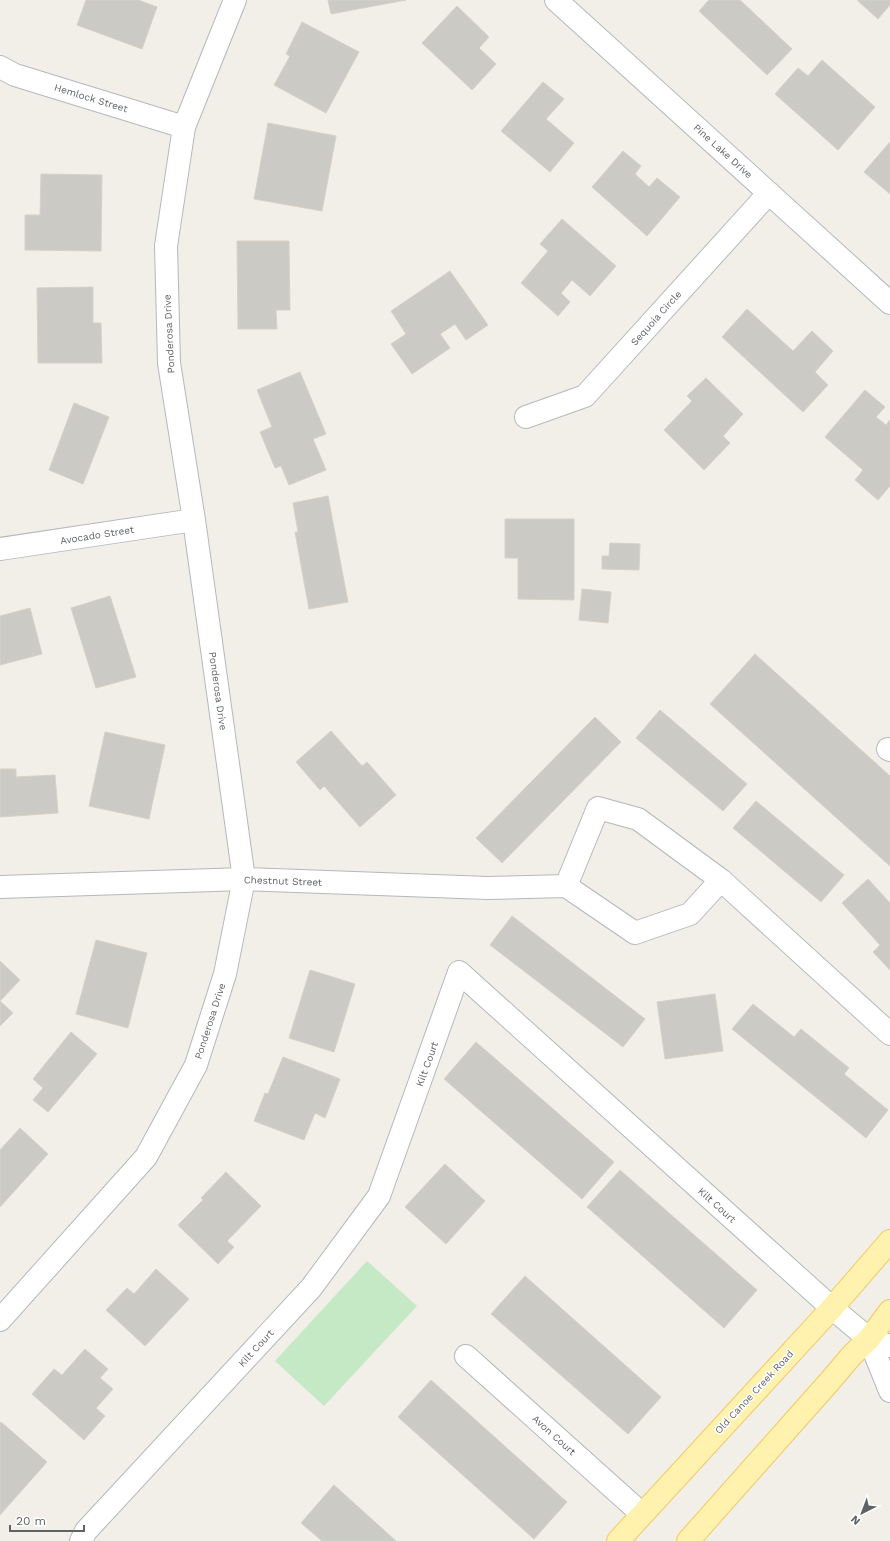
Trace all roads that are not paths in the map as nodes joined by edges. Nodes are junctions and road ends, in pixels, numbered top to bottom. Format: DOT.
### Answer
graph roads {
  1 [pos="235,0"];
  2 [pos="556,0"];
  3 [pos="0,67"];
  4 [pos="184,127"];
  5 [pos="769,193"];
  6 [pos="890,303"];
  7 [pos="526,418"];
  8 [pos="194,520"];
  9 [pos="0,549"];
  10 [pos="244,879"];
  11 [pos="720,880"];
  12 [pos="566,886"];
  13 [pos="0,887"];
  14 [pos="890,1034"];
  15 [pos="890,1241"];
  16 [pos="832,1308"];
  17 [pos="890,1311"];
  18 [pos="0,1320"];
  19 [pos="869,1339"];
  20 [pos="890,1346"];
  21 [pos="466,1356"];
  22 [pos="890,1391"];
  23 [pos="642,1514"];
  24 [pos="80,1541"];
  25 [pos="618,1541"];
  26 [pos="688,1541"];
  1 -- 4 [label="street, Ponderosa Drive"];
  2 -- 5 [label="street, Pine Lake Drive"];
  3 -- 4 [label="street, Hemlock Street"];
  4 -- 8 [label="street, Ponderosa Drive"];
  5 -- 6 [label="street, Pine Lake Drive"];
  5 -- 7 [label="street, Sequoia Circle"];
  8 -- 9 [label="street, Avocado Street"];
  8 -- 10 [label="street, Ponderosa Drive"];
  10 -- 12 [label="street, Chestnut Street"];
  10 -- 13 [label="street, Chestnut Street"];
  10 -- 18 [label="street, Ponderosa Drive"];
  11 -- 12 [label="street"];
  11 -- 12 [label="street"];
  11 -- 14 [label="street"];
  15 -- 16 [label="main road, Old Canoe Creek Road"];
  16 -- 19 [label="street"];
  16 -- 23 [label="main road, Old Canoe Creek Road"];
  16 -- 24 [label="street, Kilt Court"];
  17 -- 19 [label="main road"];
  19 -- 20 [label="street"];
  19 -- 22 [label="street"];
  19 -- 26 [label="main road"];
  21 -- 23 [label="street, Avon Court"];
  23 -- 25 [label="main road, Old Canoe Creek Road"];
}
